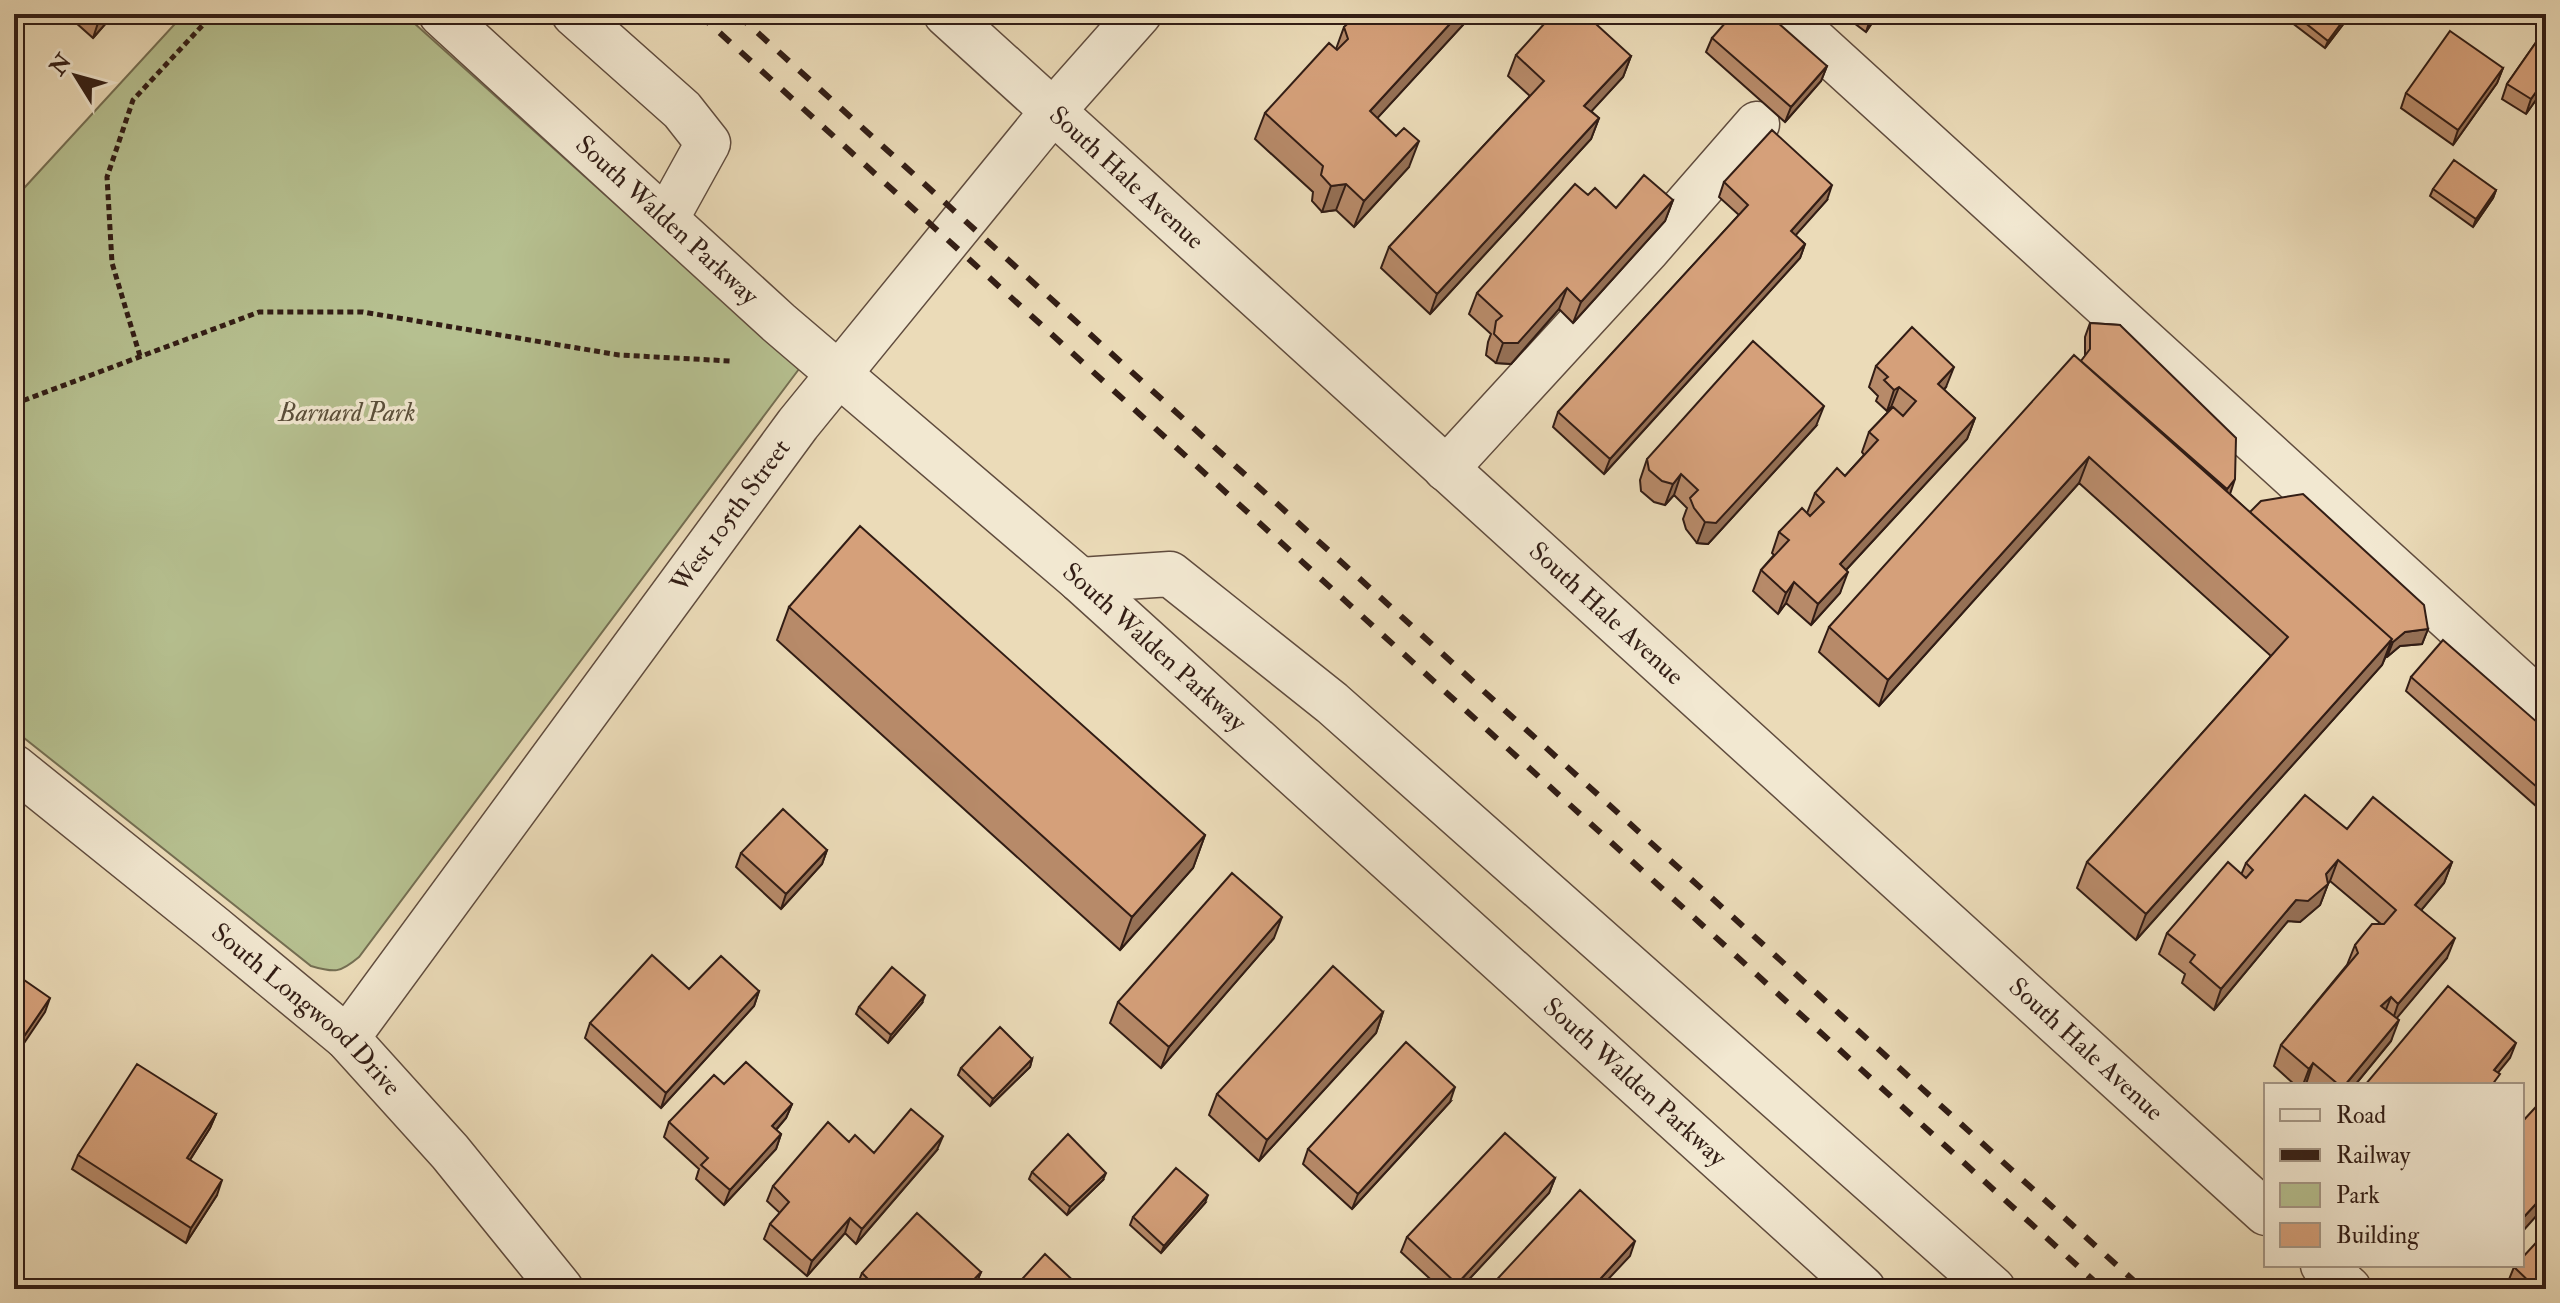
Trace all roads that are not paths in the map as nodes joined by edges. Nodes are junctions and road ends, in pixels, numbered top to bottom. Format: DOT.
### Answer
graph roads {
  1 [pos="441,14"];
  2 [pos="574,14"];
  3 [pos="946,14"];
  4 [pos="1139,14"];
  5 [pos="1785,14"];
  6 [pos="1053,111"];
  7 [pos="1757,124"];
  8 [pos="666,219"];
  9 [pos="837,374"];
  10 [pos="1446,469"];
  11 [pos="1080,580"];
  12 [pos="2546,707"];
  13 [pos="14,767"];
  14 [pos="347,1038"];
  15 [pos="2264,1211"];
  16 [pos="2325,1267"];
  17 [pos="561,1289"];
  18 [pos="1863,1289"];
  19 [pos="1993,1289"];
  20 [pos="2349,1289"];
  1 -- 8 [label="street, South Walden Parkway"];
  2 -- 8 [label="street"];
  3 -- 6 [label="street, South Hale Avenue"];
  4 -- 6 [label="street, West 105th Street"];
  5 -- 12 [label="street"];
  6 -- 9 [label="street, West 105th Street"];
  6 -- 10 [label="street, South Hale Avenue"];
  7 -- 10 [label="street"];
  8 -- 9 [label="street, South Walden Parkway"];
  9 -- 11 [label="street, South Walden Parkway"];
  9 -- 14 [label="street, West 105th Street"];
  10 -- 15 [label="street, South Hale Avenue"];
  11 -- 18 [label="street, South Walden Parkway"];
  11 -- 19 [label="street"];
  13 -- 14 [label="street, South Longwood Drive"];
  14 -- 17 [label="street, South Longwood Drive"];
  16 -- 20 [label="street"];
}
